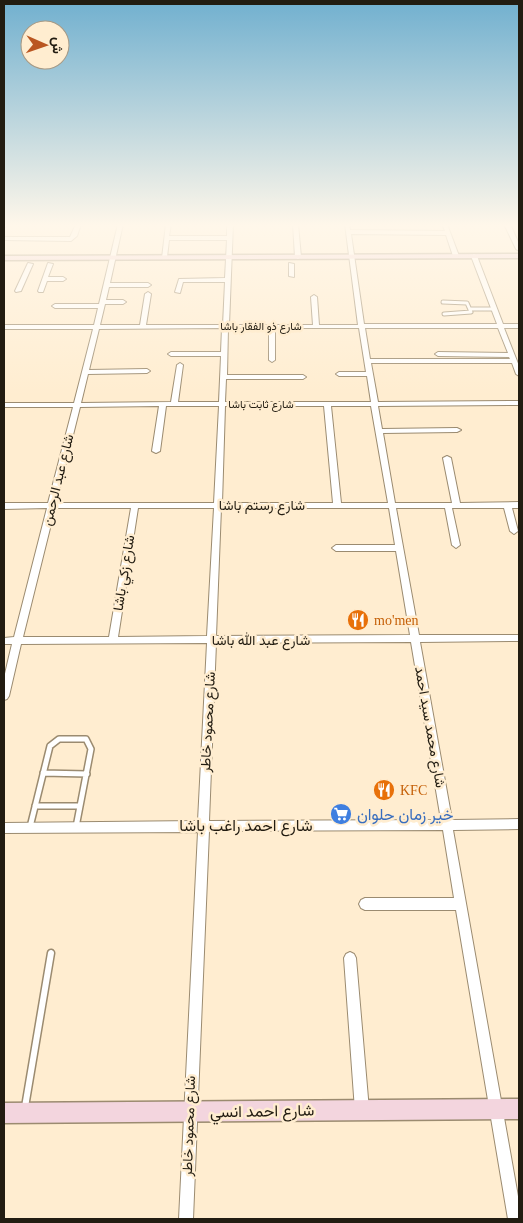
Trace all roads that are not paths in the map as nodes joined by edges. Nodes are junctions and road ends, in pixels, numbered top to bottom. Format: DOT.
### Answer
graph roads {
  1 [pos="22,281"];
  2 [pos="44,281"];
  3 [pos="109,281"];
  4 [pos="181,281"];
  5 [pos="228,281"];
  6 [pos="355,281"];
  7 [pos="483,281"];
  8 [pos="108,285"];
  9 [pos="148,285"];
  10 [pos="18,291"];
  11 [pos="41,291"];
  12 [pos="178,292"];
  13 [pos="148,294"];
  14 [pos="314,297"];
  15 [pos="123,302"];
  16 [pos="443,302"];
  17 [pos="103,304"];
  18 [pos="55,306"];
  19 [pos="470,308"];
  20 [pos="494,308"];
  21 [pos="444,314"];
  22 [pos="316,325"];
  23 [pos="97,326"];
  24 [pos="143,326"];
  25 [pos="226,326"];
  26 [pos="272,326"];
  27 [pos="361,326"];
  28 [pos="500,326"];
  29 [pos="519,326"];
  30 [pos="4,327"];
  31 [pos="519,353"];
  32 [pos="171,354"];
  33 [pos="225,354"];
  34 [pos="438,354"];
  35 [pos="512,356"];
  36 [pos="272,360"];
  37 [pos="368,361"];
  38 [pos="180,365"];
  39 [pos="146,371"];
  40 [pos="86,372"];
  41 [pos="339,374"];
  42 [pos="370,374"];
  43 [pos="519,374"];
  44 [pos="224,377"];
  45 [pos="304,377"];
  46 [pos="519,403"];
  47 [pos="163,404"];
  48 [pos="174,404"];
  49 [pos="222,404"];
  50 [pos="327,404"];
  51 [pos="374,404"];
  52 [pos="4,405"];
  53 [pos="77,405"];
  54 [pos="457,430"];
  55 [pos="379,431"];
  56 [pos="156,451"];
  57 [pos="447,458"];
  58 [pos="519,504"];
  59 [pos="218,505"];
  60 [pos="337,505"];
  61 [pos="392,505"];
  62 [pos="452,505"];
  63 [pos="507,505"];
  64 [pos="4,506"];
  65 [pos="52,506"];
  66 [pos="135,506"];
  67 [pos="514,531"];
  68 [pos="456,545"];
  69 [pos="336,548"];
  70 [pos="399,548"];
  71 [pos="519,638"];
  72 [pos="415,639"];
  73 [pos="113,640"];
  74 [pos="211,640"];
  75 [pos="4,641"];
  76 [pos="18,641"];
  77 [pos="6,674"];
  78 [pos="4,696"];
  79 [pos="43,773"];
  80 [pos="87,774"];
  81 [pos="35,806"];
  82 [pos="80,806"];
  83 [pos="446,824"];
  84 [pos="519,824"];
  85 [pos="203,826"];
  86 [pos="76,827"];
  87 [pos="4,828"];
  88 [pos="30,828"];
  89 [pos="365,904"];
  90 [pos="460,904"];
  91 [pos="51,953"];
  92 [pos="350,958"];
  93 [pos="496,1109"];
  94 [pos="519,1109"];
  95 [pos="362,1110"];
  96 [pos="190,1112"];
  97 [pos="4,1113"];
  98 [pos="24,1113"];
  99 [pos="186,1219"];
  100 [pos="515,1219"];
  1 -- 10 [label="street"];
  2 -- 11 [label="street"];
  3 -- 8 [label="street, شارع عبد الرحمن"];
  4 -- 12 [label="street"];
  5 -- 25 [label="street, شارع محمود خاطر"];
  6 -- 27 [label="street, شارع محمد سيد احمد"];
  7 -- 20 [label="street"];
  8 -- 9 [label="street"];
  8 -- 17 [label="street, شارع عبد الرحمن"];
  13 -- 24 [label="street"];
  14 -- 22 [label="street"];
  15 -- 17 [label="street"];
  16 -- 19 [label="lane"];
  17 -- 18 [label="street"];
  17 -- 23 [label="street, شارع عبد الرحمن"];
  19 -- 20 [label="lane"];
  19 -- 21 [label="lane"];
  20 -- 28 [label="street"];
  22 -- 26 [label="street, شارع ذو الفقار باشا"];
  22 -- 27 [label="street, شارع ذو الفقار باشا"];
  23 -- 24 [label="street, شارع ذو الفقار باشا"];
  23 -- 30 [label="street, شارع ذو الفقار باشا"];
  23 -- 40 [label="street, شارع عبد الرحمن"];
  24 -- 25 [label="street, شارع ذو الفقار باشا"];
  25 -- 26 [label="street, شارع ذو الفقار باشا"];
  25 -- 33 [label="street, شارع محمود خاطر"];
  26 -- 36 [label="street"];
  27 -- 28 [label="street, شارع ذو الفقار باشا"];
  27 -- 37 [label="street, شارع محمد سيد احمد"];
  28 -- 29 [label="street, شارع ذو الفقار باشا"];
  28 -- 35 [label="street"];
  31 -- 35 [label="street"];
  32 -- 33 [label="street"];
  33 -- 44 [label="street, شارع محمود خاطر"];
  34 -- 35 [label="street"];
  35 -- 37 [label="street"];
  35 -- 43 [label="street"];
  37 -- 42 [label="street, شارع محمد سيد احمد"];
  38 -- 48 [label="street"];
  39 -- 40 [label="street"];
  40 -- 53 [label="street, شارع عبد الرحمن"];
  41 -- 42 [label="street"];
  42 -- 51 [label="street, شارع محمد سيد احمد"];
  44 -- 45 [label="street"];
  44 -- 49 [label="street, شارع محمود خاطر"];
  46 -- 51 [label="street, شارع ثابت باشا"];
  47 -- 48 [label="street, شارع ثابت باشا"];
  47 -- 53 [label="street, شارع ثابت باشا"];
  47 -- 56 [label="street"];
  48 -- 49 [label="street, شارع ثابت باشا"];
  49 -- 50 [label="street, شارع ثابت باشا"];
  49 -- 59 [label="street, شارع محمود خاطر"];
  50 -- 51 [label="street, شارع ثابت باشا"];
  50 -- 60 [label="street"];
  51 -- 55 [label="street, شارع محمد سيد احمد"];
  52 -- 53 [label="street, شارع ثابت باشا"];
  53 -- 65 [label="street, شارع عبد الرحمن"];
  54 -- 55 [label="street"];
  55 -- 61 [label="street, شارع محمد سيد احمد"];
  57 -- 62 [label="street"];
  58 -- 63 [label="street, شارع رستم باشا"];
  59 -- 60 [label="street, شارع رستم باشا"];
  59 -- 66 [label="street, شارع رستم باشا"];
  59 -- 74 [label="street, شارع محمود خاطر"];
  60 -- 61 [label="street, شارع رستم باشا"];
  61 -- 62 [label="street, شارع رستم باشا"];
  61 -- 70 [label="street, شارع محمد سيد احمد"];
  62 -- 63 [label="street, شارع رستم باشا"];
  62 -- 68 [label="street"];
  63 -- 67 [label="street"];
  64 -- 65 [label="street, شارع رستم باشا"];
  65 -- 66 [label="street, شارع رستم باشا"];
  65 -- 76 [label="street, شارع عبد الرحمن"];
  66 -- 73 [label="street, شارع زكي باشا"];
  69 -- 70 [label="street"];
  70 -- 72 [label="street, شارع محمد سيد احمد"];
  71 -- 72 [label="street, شارع عبد الله باشا"];
  72 -- 74 [label="street, شارع عبد الله باشا"];
  72 -- 83 [label="street, شارع محمد سيد احمد"];
  73 -- 74 [label="street, شارع عبد الله باشا"];
  73 -- 76 [label="street, شارع عبد الله باشا"];
  74 -- 85 [label="street, شارع محمود خاطر"];
  75 -- 76 [label="street, شارع عبد الله باشا"];
  76 -- 77 [label="street, شارع عبد الرحمن"];
  77 -- 78 [label="street, شارع عبد الرحمن"];
  79 -- 80 [label="lane"];
  79 -- 80 [label="lane"];
  79 -- 81 [label="lane"];
  80 -- 82 [label="lane"];
  81 -- 82 [label="lane"];
  81 -- 88 [label="lane"];
  82 -- 86 [label="lane"];
  83 -- 84 [label="street, شارع احمد راغب باشا"];
  83 -- 85 [label="street, شارع احمد راغب باشا"];
  83 -- 90 [label="street, شارع محمد سيد احمد"];
  85 -- 86 [label="street, شارع احمد راغب باشا"];
  85 -- 96 [label="street, شارع محمود خاطر"];
  86 -- 88 [label="street, شارع احمد راغب باشا"];
  87 -- 88 [label="street, شارع احمد راغب باشا"];
  89 -- 90 [label="street"];
  90 -- 93 [label="street, شارع محمد سيد احمد"];
  91 -- 98 [label="lane"];
  92 -- 95 [label="street"];
  93 -- 94 [label="street, شارع احمد انسي"];
  93 -- 95 [label="street, شارع احمد انسي"];
  93 -- 100 [label="street, شارع محمد سيد احمد"];
  95 -- 96 [label="street, شارع احمد انسي"];
  96 -- 98 [label="street, شارع احمد انسي"];
  96 -- 99 [label="street, شارع محمود خاطر"];
  97 -- 98 [label="street, شارع احمد انسي"];
}
